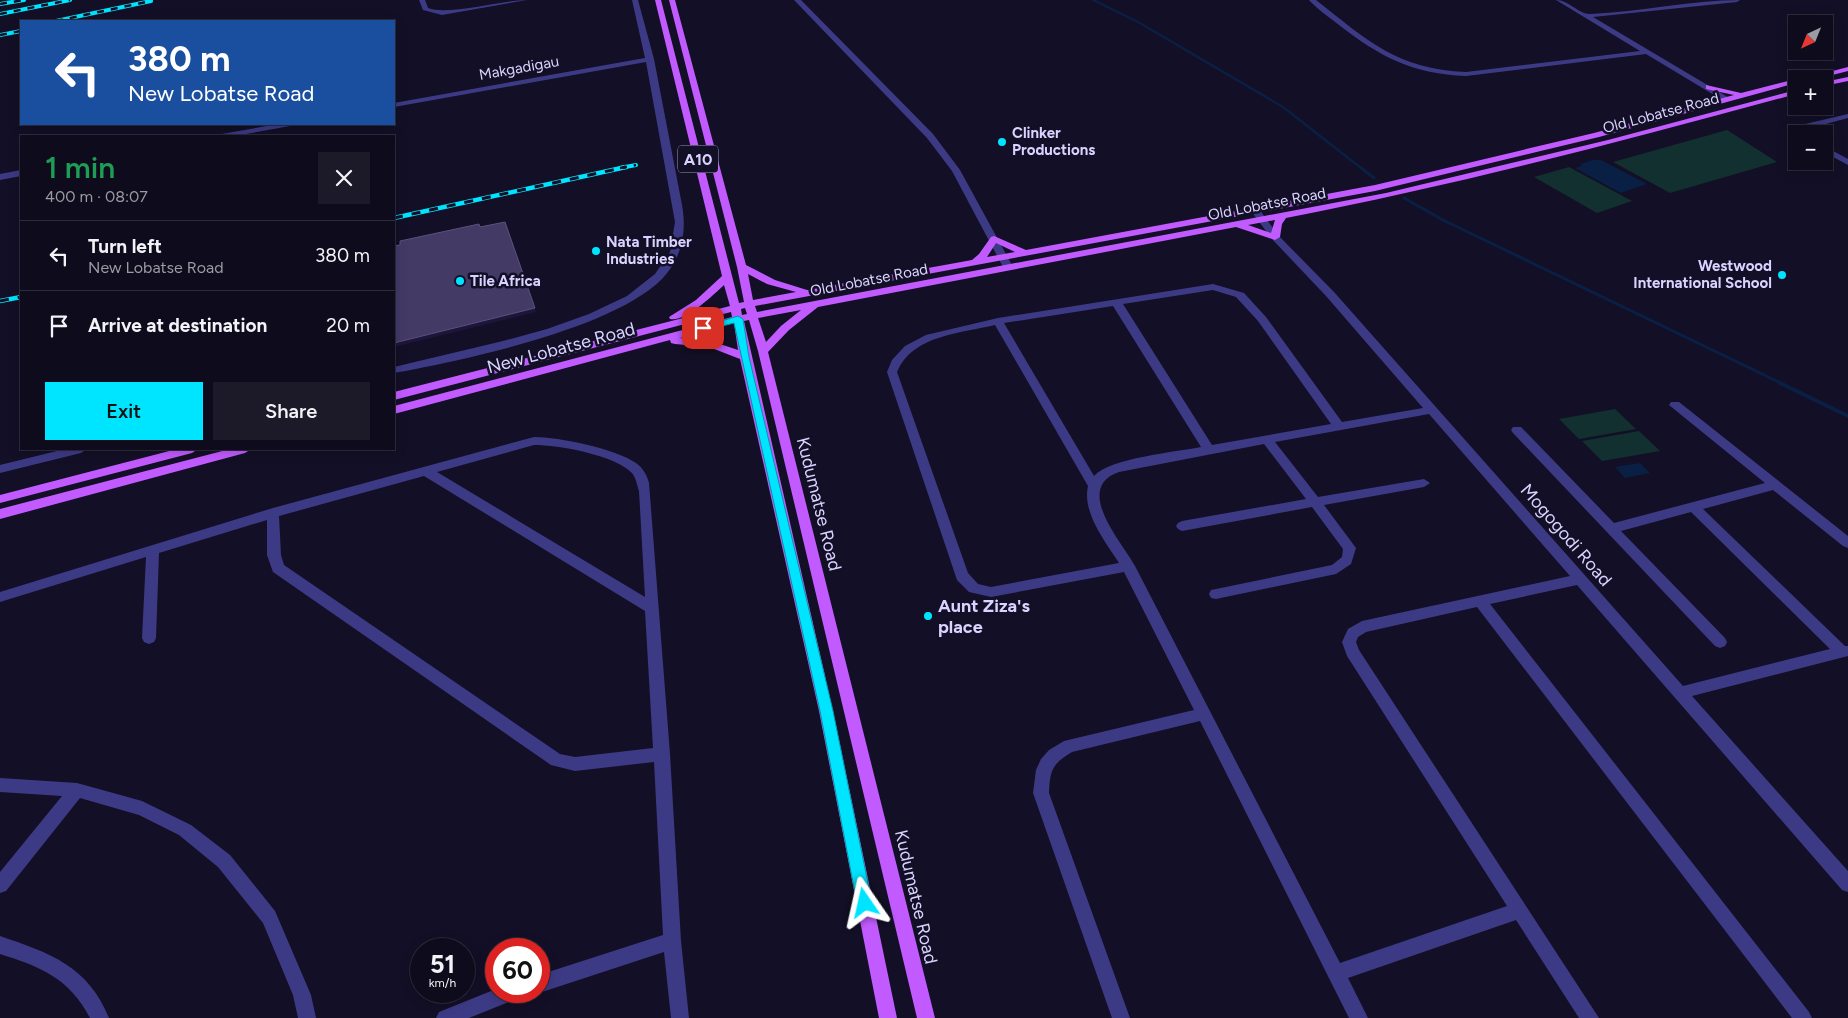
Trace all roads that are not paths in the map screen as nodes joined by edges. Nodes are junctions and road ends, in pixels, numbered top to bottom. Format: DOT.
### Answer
graph roads {
  1 [pos="422,0"];
  2 [pos="524,0"];
  3 [pos="635,0"];
  4 [pos="658,0"];
  5 [pos="672,0"];
  6 [pos="797,0"];
  7 [pos="1312,0"];
  8 [pos="1559,0"];
  9 [pos="1737,0"];
  10 [pos="1587,16"];
  11 [pos="1647,52"];
  12 [pos="650,59"];
  13 [pos="1848,69"];
  14 [pos="1833,73"];
  15 [pos="1848,79"];
  16 [pos="1833,82"];
  17 [pos="1788,83"];
  18 [pos="1709,87"];
  19 [pos="1744,94"];
  20 [pos="1788,94"];
  21 [pos="1727,99"];
  22 [pos="1712,103"];
  23 [pos="1750,104"];
  24 [pos="395,105"];
  25 [pos="1725,110"];
  26 [pos="1848,116"];
  27 [pos="284,125"];
  28 [pos="1812,125"];
  29 [pos="228,135"];
  30 [pos="1833,154"];
  31 [pos="1848,162"];
  32 [pos="20,173"];
  33 [pos="0,177"];
  34 [pos="1260,215"];
  35 [pos="1283,215"];
  36 [pos="1234,224"];
  37 [pos="1275,237"];
  38 [pos="994,240"];
  39 [pos="1025,253"];
  40 [pos="975,262"];
  41 [pos="1006,262"];
  42 [pos="742,267"];
  43 [pos="728,276"];
  44 [pos="808,292"];
  45 [pos="1116,302"];
  46 [pos="816,304"];
  47 [pos="752,310"];
  48 [pos="736,313"];
  49 [pos="998,321"];
  50 [pos="659,326"];
  51 [pos="651,342"];
  52 [pos="763,351"];
  53 [pos="744,357"];
  54 [pos="395,370"];
  55 [pos="395,396"];
  56 [pos="1675,405"];
  57 [pos="395,410"];
  58 [pos="1432,410"];
  59 [pos="1339,427"];
  60 [pos="1517,430"];
  61 [pos="1267,440"];
  62 [pos="77,450"];
  63 [pos="188,450"];
  64 [pos="241,450"];
  65 [pos="1209,450"];
  66 [pos="0,469"];
  67 [pos="426,471"];
  68 [pos="1424,483"];
  69 [pos="1093,484"];
  70 [pos="1776,485"];
  71 [pos="0,499"];
  72 [pos="1315,502"];
  73 [pos="1694,508"];
  74 [pos="273,513"];
  75 [pos="0,514"];
  76 [pos="1182,526"];
  77 [pos="1611,529"];
  78 [pos="1848,543"];
  79 [pos="153,549"];
  80 [pos="1128,566"];
  81 [pos="1580,579"];
  82 [pos="1216,594"];
  83 [pos="0,597"];
  84 [pos="1480,601"];
  85 [pos="650,607"];
  86 [pos="149,638"];
  87 [pos="1720,642"];
  88 [pos="1845,651"];
  89 [pos="1680,693"];
  90 [pos="1204,714"];
  91 [pos="662,754"];
  92 [pos="0,785"];
  93 [pos="77,790"];
  94 [pos="1848,884"];
  95 [pos="0,885"];
  96 [pos="1520,910"];
  97 [pos="672,941"];
  98 [pos="0,945"];
  99 [pos="1336,973"];
  100 [pos="550,980"];
  101 [pos="485,1003"];
  102 [pos="100,1018"];
  103 [pos="307,1018"];
  104 [pos="445,1018"];
  105 [pos="680,1018"];
  106 [pos="888,1018"];
  107 [pos="926,1018"];
  108 [pos="1121,1018"];
  109 [pos="1359,1018"];
  110 [pos="1590,1018"];
  111 [pos="1803,1018"];
  1 -- 2 [label="street"];
  3 -- 12 [label="street"];
  4 -- 43 [label="main road, A10"];
  5 -- 42 [label="main road, Kudumatse Road / A10"];
  6 -- 38 [label="street"];
  7 -- 11 [label="street"];
  8 -- 10 [label="street"];
  9 -- 10 [label="street"];
  10 -- 11 [label="street"];
  11 -- 18 [label="street"];
  12 -- 24 [label="street, Makgadigau"];
  12 -- 54 [label="street"];
  13 -- 14 [label="main road"];
  15 -- 16 [label="main road"];
  17 -- 19 [label="main road, Old Lobatse Road"];
  18 -- 19 [label="main road"];
  18 -- 21 [label="street"];
  18 -- 22 [label="main road"];
  19 -- 21 [label="main road, Old Lobatse Road"];
  20 -- 23 [label="main road, Old Lobatse Road"];
  21 -- 22 [label="main road, Old Lobatse Road"];
  21 -- 23 [label="main road"];
  21 -- 25 [label="main road"];
  22 -- 34 [label="main road, Old Lobatse Road"];
  23 -- 25 [label="main road, Old Lobatse Road"];
  25 -- 35 [label="main road, Old Lobatse Road"];
  26 -- 28 [label="street"];
  27 -- 29 [label="street"];
  30 -- 31 [label="street"];
  32 -- 33 [label="street"];
  34 -- 35 [label="main road, Old Lobatse Road"];
  34 -- 36 [label="main road, Old Lobatse Road"];
  34 -- 37 [label="street, Mogogodi Road"];
  34 -- 39 [label="main road"];
  35 -- 37 [label="main road"];
  36 -- 37 [label="main road"];
  36 -- 41 [label="main road, Old Lobatse Road"];
  37 -- 58 [label="street, Mogogodi Road"];
  38 -- 39 [label="main road"];
  38 -- 40 [label="main road"];
  38 -- 41 [label="street"];
  39 -- 41 [label="main road"];
  40 -- 41 [label="main road"];
  40 -- 44 [label="main road"];
  41 -- 46 [label="main road, Old Lobatse Road"];
  42 -- 44 [label="main road"];
  42 -- 47 [label="main road, Kudumatse Road / A10"];
  43 -- 48 [label="main road, A10"];
  43 -- 50 [label="main road"];
  44 -- 47 [label="main road"];
  45 -- 49 [label="street"];
  45 -- 59 [label="street"];
  45 -- 65 [label="street"];
  46 -- 47 [label="main road, Old Lobatse Road"];
  46 -- 52 [label="main road"];
  47 -- 48 [label="main road"];
  47 -- 52 [label="main road, Kudumatse Road / A10"];
  48 -- 50 [label="main road"];
  48 -- 51 [label="main road, New Lobatse Road"];
  48 -- 53 [label="main road, A10"];
  49 -- 69 [label="street"];
  49 -- 80 [label="street"];
  50 -- 55 [label="main road"];
  51 -- 53 [label="main road"];
  51 -- 57 [label="main road, New Lobatse Road"];
  52 -- 107 [label="main road, Kudumatse Road / A10"];
  53 -- 106 [label="main road, A10"];
  56 -- 70 [label="street"];
  58 -- 59 [label="street"];
  58 -- 81 [label="street, Mogogodi Road"];
  59 -- 61 [label="street"];
  60 -- 77 [label="street"];
  61 -- 65 [label="street"];
  61 -- 72 [label="street"];
  62 -- 66 [label="street"];
  63 -- 71 [label="main road"];
  64 -- 75 [label="main road"];
  65 -- 69 [label="street"];
  67 -- 74 [label="street"];
  67 -- 85 [label="street"];
  67 -- 85 [label="street"];
  68 -- 72 [label="street"];
  69 -- 80 [label="street"];
  70 -- 73 [label="street"];
  70 -- 78 [label="street"];
  72 -- 76 [label="street"];
  72 -- 82 [label="street"];
  73 -- 77 [label="street"];
  73 -- 88 [label="street"];
  74 -- 79 [label="street"];
  74 -- 91 [label="street"];
  77 -- 87 [label="street"];
  79 -- 83 [label="street"];
  79 -- 86 [label="street"];
  80 -- 90 [label="street"];
  81 -- 84 [label="street"];
  81 -- 89 [label="street, Mogogodi Road"];
  84 -- 96 [label="street"];
  84 -- 111 [label="street"];
  85 -- 91 [label="street"];
  88 -- 89 [label="street"];
  89 -- 94 [label="street, Mogogodi Road"];
  90 -- 99 [label="street"];
  90 -- 108 [label="street"];
  91 -- 97 [label="street"];
  92 -- 93 [label="street"];
  93 -- 95 [label="street"];
  93 -- 103 [label="street"];
  96 -- 99 [label="street"];
  96 -- 110 [label="street"];
  97 -- 100 [label="street"];
  97 -- 105 [label="street"];
  98 -- 102 [label="street"];
  99 -- 109 [label="street"];
  101 -- 104 [label="street"];
}
